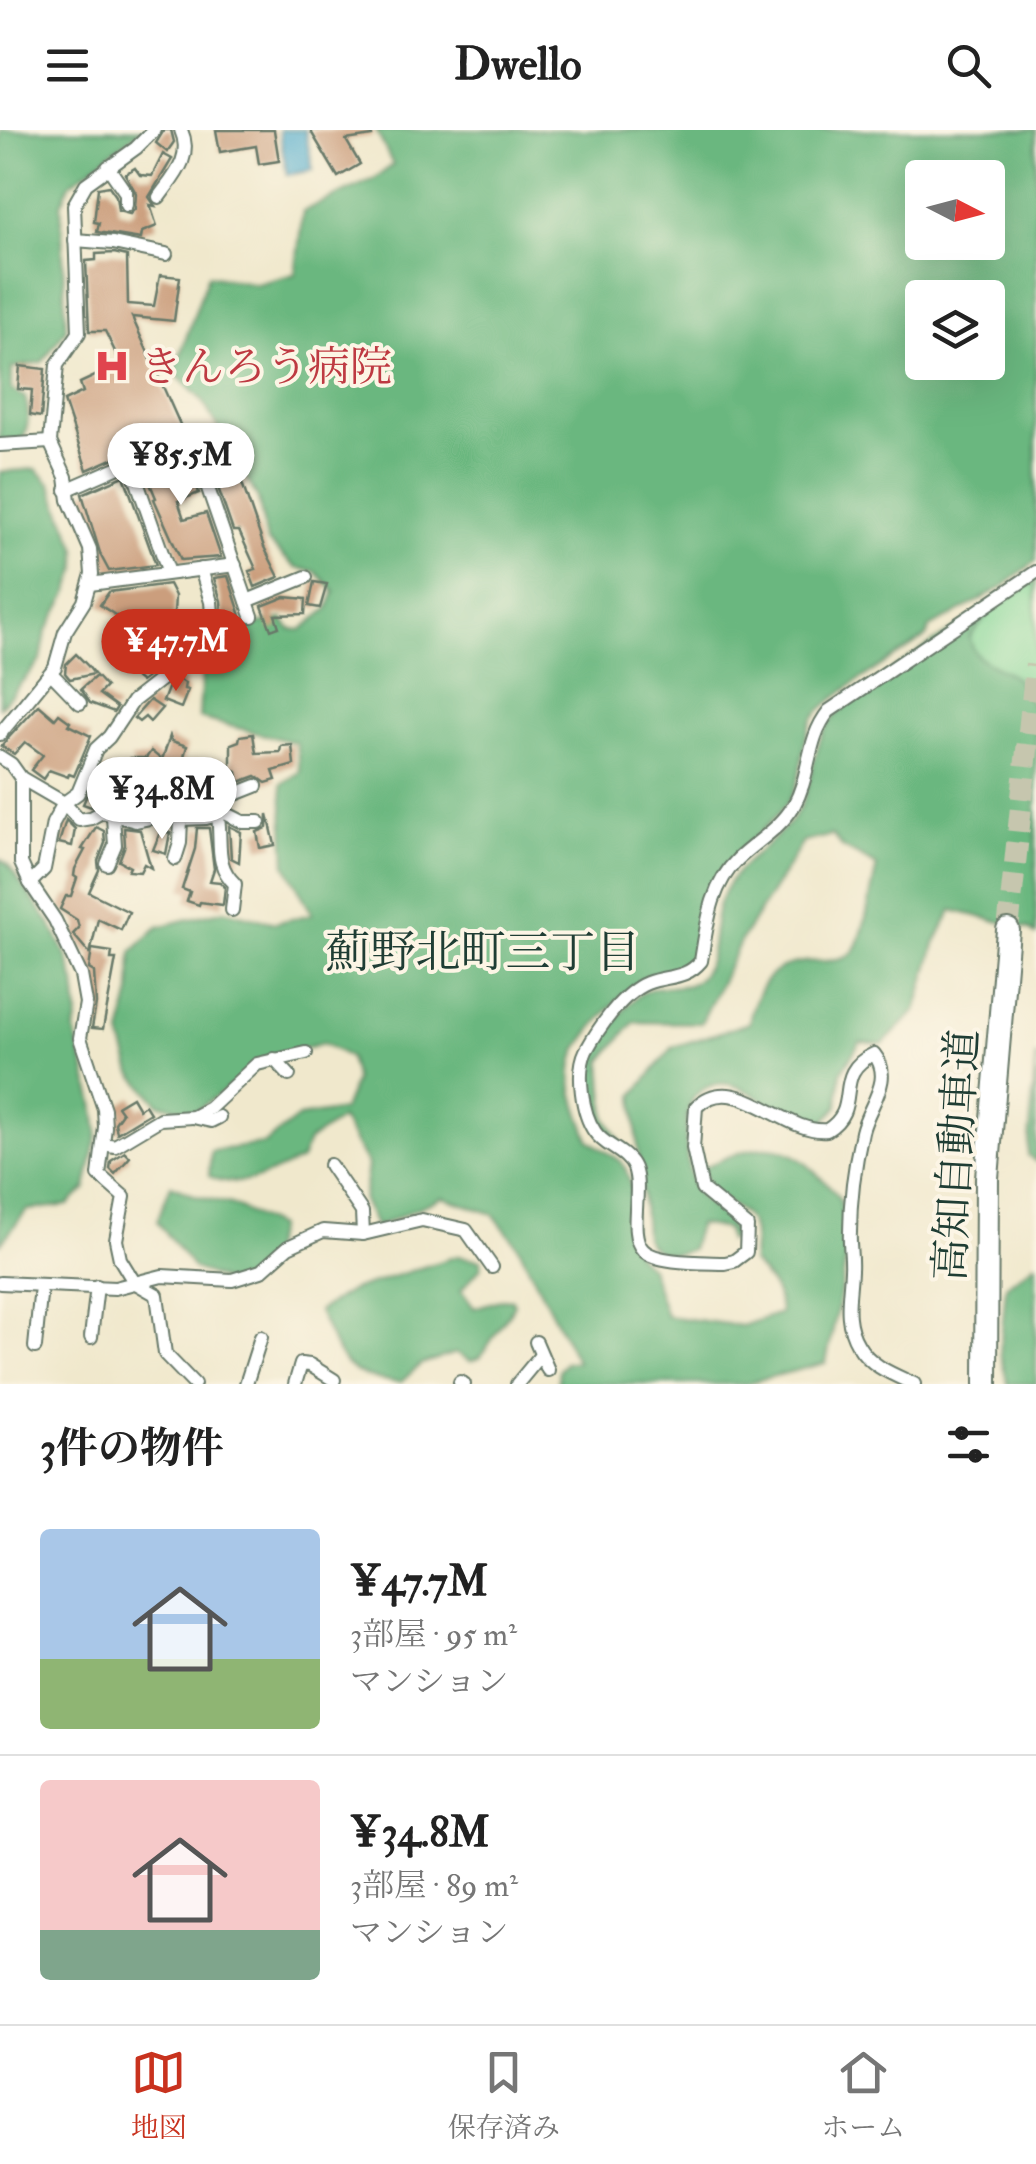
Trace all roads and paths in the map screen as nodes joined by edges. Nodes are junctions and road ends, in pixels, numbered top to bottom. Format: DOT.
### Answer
graph roads {
  1 [pos="154,130"];
  2 [pos="181,130"];
  3 [pos="108,167"];
  4 [pos="159,196"];
  5 [pos="126,206"];
  6 [pos="75,240"];
  7 [pos="166,254"];
  8 [pos="50,442"];
  9 [pos="0,445"];
  10 [pos="130,462"];
  11 [pos="66,490"];
  12 [pos="235,565"];
  13 [pos="201,569"];
  14 [pos="1036,572"];
  15 [pos="169,573"];
  16 [pos="306,578"];
  17 [pos="90,584"];
  18 [pos="247,601"];
  19 [pos="252,616"];
  20 [pos="213,625"];
  21 [pos="51,673"];
  22 [pos="169,673"];
  23 [pos="80,703"];
  24 [pos="0,734"];
  25 [pos="0,757"];
  26 [pos="227,777"];
  27 [pos="20,778"];
  28 [pos="128,779"];
  29 [pos="256,786"];
  30 [pos="228,797"];
  31 [pos="64,803"];
  32 [pos="222,815"];
  33 [pos="113,817"];
  34 [pos="181,818"];
  35 [pos="260,822"];
  36 [pos="175,859"];
  37 [pos="107,864"];
  38 [pos="30,883"];
  39 [pos="232,910"];
  40 [pos="1014,931"];
  41 [pos="306,1053"];
  42 [pos="274,1059"];
  43 [pos="289,1074"];
  44 [pos="230,1091"];
  45 [pos="248,1092"];
  46 [pos="192,1117"];
  47 [pos="219,1117"];
  48 [pos="103,1144"];
  49 [pos="330,1165"];
  50 [pos="363,1234"];
  51 [pos="492,1267"];
  52 [pos="990,1279"];
  53 [pos="0,1282"];
  54 [pos="134,1282"];
  55 [pos="41,1286"];
  56 [pos="96,1286"];
  57 [pos="91,1337"];
  58 [pos="262,1337"];
  59 [pos="35,1346"];
  60 [pos="548,1370"];
  61 [pos="334,1380"];
  62 [pos="194,1384"];
  63 [pos="246,1384"];
  64 [pos="295,1384"];
  65 [pos="517,1384"];
  66 [pos="914,1384"];
  67 [pos="986,1384"];
  68 [pos="995,1384"];
  1 -- 3 [label="street"];
  2 -- 4 [label="street"];
  3 -- 5 [label="street"];
  3 -- 6 [label="street"];
  6 -- 7 [label="street"];
  6 -- 8 [label="street"];
  8 -- 9 [label="street"];
  8 -- 11 [label="street"];
  10 -- 11 [label="street"];
  10 -- 12 [label="street"];
  10 -- 15 [label="street"];
  11 -- 17 [label="street"];
  12 -- 13 [label="street"];
  12 -- 18 [label="street"];
  13 -- 15 [label="street"];
  13 -- 20 [label="street"];
  14 -- 66 [label="street"];
  15 -- 17 [label="street"];
  16 -- 18 [label="street"];
  17 -- 21 [label="street"];
  18 -- 19 [label="street"];
  21 -- 23 [label="street"];
  21 -- 24 [label="street"];
  22 -- 31 [label="street"];
  25 -- 27 [label="street"];
  26 -- 30 [label="street"];
  27 -- 31 [label="street"];
  27 -- 38 [label="street"];
  28 -- 33 [label="street"];
  29 -- 30 [label="street"];
  30 -- 32 [label="street"];
  31 -- 33 [label="street"];
  31 -- 38 [label="street"];
  32 -- 34 [label="street"];
  32 -- 35 [label="street"];
  32 -- 39 [label="street"];
  33 -- 34 [label="street"];
  33 -- 37 [label="street"];
  34 -- 36 [label="street"];
  38 -- 48 [label="street"];
  40 -- 52 [label="highway, 高知自動車道"];
  41 -- 42 [label="street"];
  42 -- 43 [label="street"];
  42 -- 44 [label="street"];
  44 -- 45 [label="street"];
  44 -- 46 [label="street"];
  46 -- 47 [label="street"];
  46 -- 48 [label="street"];
  48 -- 54 [label="street"];
  49 -- 50 [label="street"];
  50 -- 51 [label="street"];
  50 -- 54 [label="street"];
  52 -- 67 [label="highway, 高知自動車道"];
  52 -- 68 [label="highway, 高知自動車道"];
  53 -- 55 [label="street"];
  54 -- 56 [label="street"];
  54 -- 62 [label="street"];
  55 -- 56 [label="street"];
  55 -- 59 [label="street"];
  56 -- 57 [label="street"];
  58 -- 63 [label="street"];
  60 -- 65 [label="street"];
  61 -- 64 [label="street"];
}
